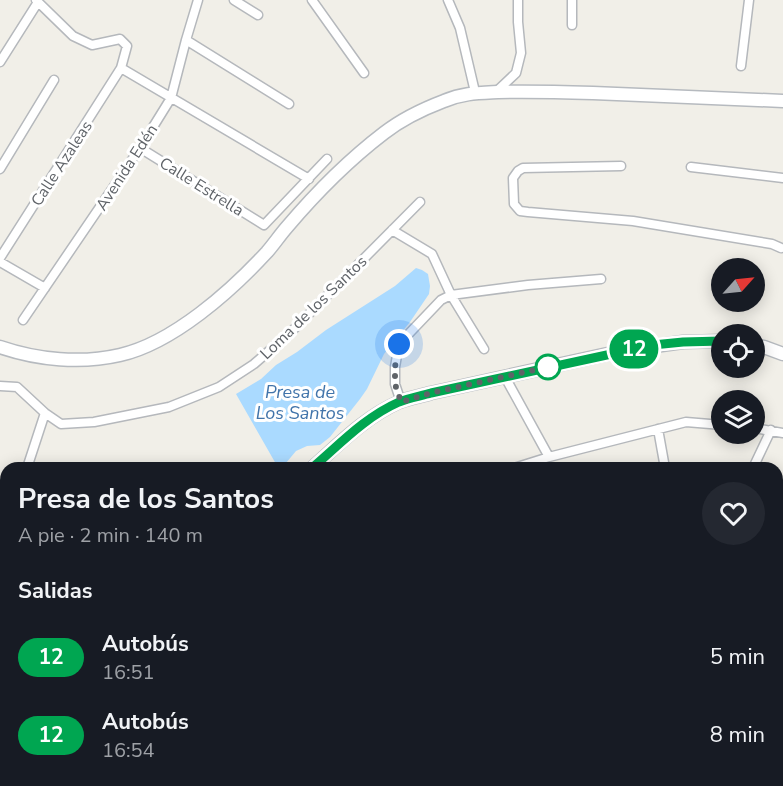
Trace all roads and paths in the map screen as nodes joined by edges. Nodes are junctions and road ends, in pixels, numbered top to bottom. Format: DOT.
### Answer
graph roads {
  1 [pos="198,0"];
  2 [pos="234,0"];
  3 [pos="312,0"];
  4 [pos="448,0"];
  5 [pos="518,0"];
  6 [pos="572,0"];
  7 [pos="748,0"];
  8 [pos="37,1"];
  9 [pos="258,15"];
  10 [pos="572,24"];
  11 [pos="186,40"];
  12 [pos="0,62"];
  13 [pos="741,66"];
  14 [pos="121,68"];
  15 [pos="364,73"];
  16 [pos="54,80"];
  17 [pos="475,92"];
  18 [pos="495,92"];
  19 [pos="171,98"];
  20 [pos="783,101"];
  21 [pos="289,104"];
  22 [pos="140,148"];
  23 [pos="327,159"];
  24 [pos="621,166"];
  25 [pos="691,167"];
  26 [pos="0,169"];
  27 [pos="783,178"];
  28 [pos="309,179"];
  29 [pos="420,202"];
  30 [pos="392,230"];
  31 [pos="782,249"];
  32 [pos="0,260"];
  33 [pos="601,279"];
  34 [pos="45,288"];
  35 [pos="451,295"];
  36 [pos="23,320"];
  37 [pos="711,341"];
  38 [pos="0,347"];
  39 [pos="765,347"];
  40 [pos="484,349"];
  41 [pos="783,354"];
  42 [pos="505,377"];
  43 [pos="0,386"];
  44 [pos="401,402"];
  45 [pos="45,413"];
  46 [pos="711,424"];
  47 [pos="658,429"];
  48 [pos="765,430"];
  49 [pos="771,430"];
  50 [pos="783,433"];
  51 [pos="549,457"];
  52 [pos="29,462"];
  53 [pos="319,462"];
  54 [pos="533,462"];
  55 [pos="664,462"];
  56 [pos="756,462"];
  1 -- 11 [label="street, Avenida Edén"];
  2 -- 9 [label="street"];
  3 -- 15 [label="street"];
  4 -- 17 [label="street"];
  5 -- 18 [label="street"];
  6 -- 10 [label="street"];
  7 -- 13 [label="street"];
  8 -- 12 [label="street"];
  8 -- 14 [label="street"];
  11 -- 19 [label="street, Avenida Edén"];
  11 -- 21 [label="street"];
  14 -- 19 [label="street"];
  14 -- 32 [label="street, Calle Azaleas"];
  16 -- 26 [label="street"];
  17 -- 18 [label="street"];
  17 -- 38 [label="street"];
  18 -- 20 [label="street"];
  19 -- 22 [label="street, Avenida Edén"];
  19 -- 28 [label="street"];
  22 -- 28 [label="street, Calle Estrella"];
  22 -- 34 [label="street, Avenida Edén"];
  23 -- 28 [label="street"];
  24 -- 31 [label="street"];
  25 -- 27 [label="street"];
  29 -- 30 [label="street, Loma de los Santos"];
  30 -- 35 [label="street"];
  30 -- 45 [label="street, Loma de los Santos"];
  32 -- 34 [label="street"];
  33 -- 35 [label="street"];
  34 -- 36 [label="street, Avenida Edén"];
  35 -- 40 [label="street"];
  35 -- 44 [label="street"];
  37 -- 42 [label="street"];
  39 -- 41 [label="street"];
  42 -- 44 [label="street"];
  42 -- 51 [label="street"];
  43 -- 45 [label="street, Loma de los Santos"];
  44 -- 53 [label="street"];
  45 -- 52 [label="street"];
  46 -- 47 [label="street"];
  47 -- 51 [label="street"];
  47 -- 55 [label="street"];
  48 -- 49 [label="street"];
  49 -- 50 [label="street"];
  49 -- 56 [label="street"];
  51 -- 54 [label="street"];
}
